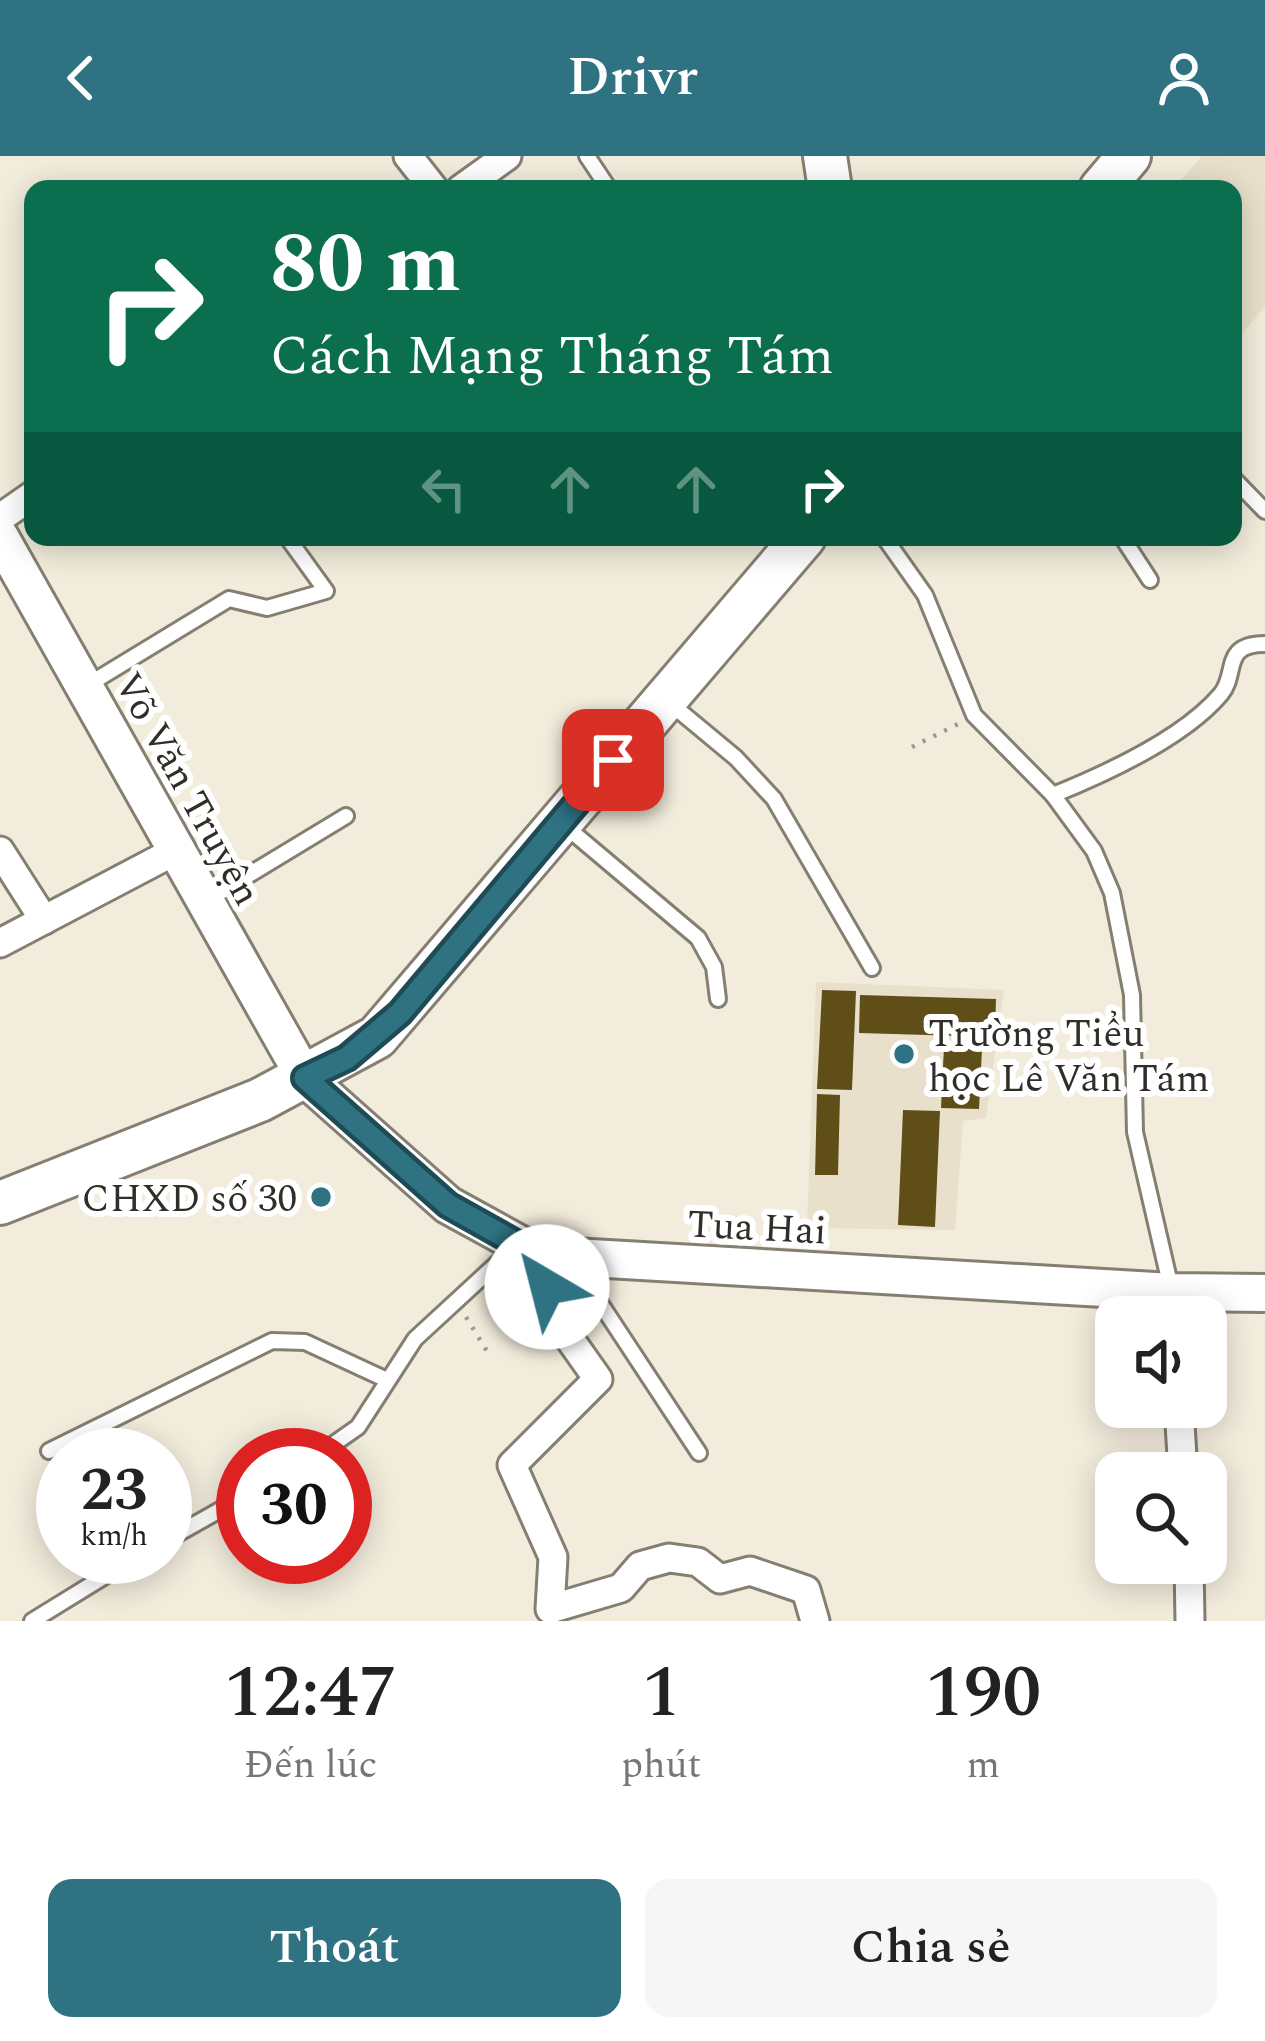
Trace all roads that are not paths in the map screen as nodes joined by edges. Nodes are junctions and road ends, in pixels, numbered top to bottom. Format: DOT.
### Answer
graph roads {
  1 [pos="408,156"];
  2 [pos="508,156"];
  3 [pos="1129,156"];
  4 [pos="427,180"];
  5 [pos="474,180"];
  6 [pos="1109,180"];
  7 [pos="1242,487"];
  8 [pos="1265,511"];
  9 [pos="0,537"];
  10 [pos="293,546"];
  11 [pos="796,546"];
  12 [pos="890,546"];
  13 [pos="1128,546"];
  14 [pos="1150,580"];
  15 [pos="1265,644"];
  16 [pos="86,686"];
  17 [pos="665,699"];
  18 [pos="1053,795"];
  19 [pos="346,815"];
  20 [pos="560,821"];
  21 [pos="0,851"];
  22 [pos="175,851"];
  23 [pos="205,901"];
  24 [pos="44,920"];
  25 [pos="0,943"];
  26 [pos="872,968"];
  27 [pos="718,999"];
  28 [pos="305,1078"];
  29 [pos="0,1203"];
  30 [pos="542,1253"];
  31 [pos="1265,1293"];
  32 [pos="1171,1296"];
  33 [pos="1227,1298"];
  34 [pos="1095,1299"];
  35 [pos="387,1380"];
  36 [pos="96,1428"];
  37 [pos="357,1428"];
  38 [pos="699,1453"];
  39 [pos="92,1584"];
  40 [pos="1189,1584"];
  41 [pos="32,1621"];
  42 [pos="815,1621"];
  43 [pos="1190,1621"];
  1 -- 4 [label="street"];
  2 -- 5 [label="street"];
  3 -- 6 [label="main road"];
  7 -- 8 [label="lane"];
  9 -- 16 [label="main road, Võ Văn Truyện"];
  10 -- 16 [label="lane"];
  11 -- 17 [label="main road"];
  12 -- 18 [label="lane"];
  13 -- 14 [label="lane"];
  15 -- 18 [label="lane"];
  16 -- 22 [label="main road, Võ Văn Truyện"];
  17 -- 20 [label="main road"];
  17 -- 26 [label="lane"];
  18 -- 32 [label="lane"];
  19 -- 23 [label="lane"];
  20 -- 27 [label="lane"];
  20 -- 28 [label="main road"];
  21 -- 24 [label="street"];
  22 -- 23 [label="main road, Võ Văn Truyện"];
  22 -- 24 [label="street"];
  23 -- 28 [label="main road, Võ Văn Truyện"];
  24 -- 25 [label="street"];
  28 -- 29 [label="main road"];
  28 -- 30 [label="main road, Tua Hai"];
  30 -- 34 [label="main road, Tua Hai"];
  30 -- 35 [label="lane"];
  30 -- 38 [label="lane"];
  30 -- 42 [label="street"];
  31 -- 33 [label="main road, Tua Hai"];
  35 -- 36 [label="lane"];
  35 -- 37 [label="lane"];
  39 -- 41 [label="lane"];
  40 -- 43 [label="street"];
}
